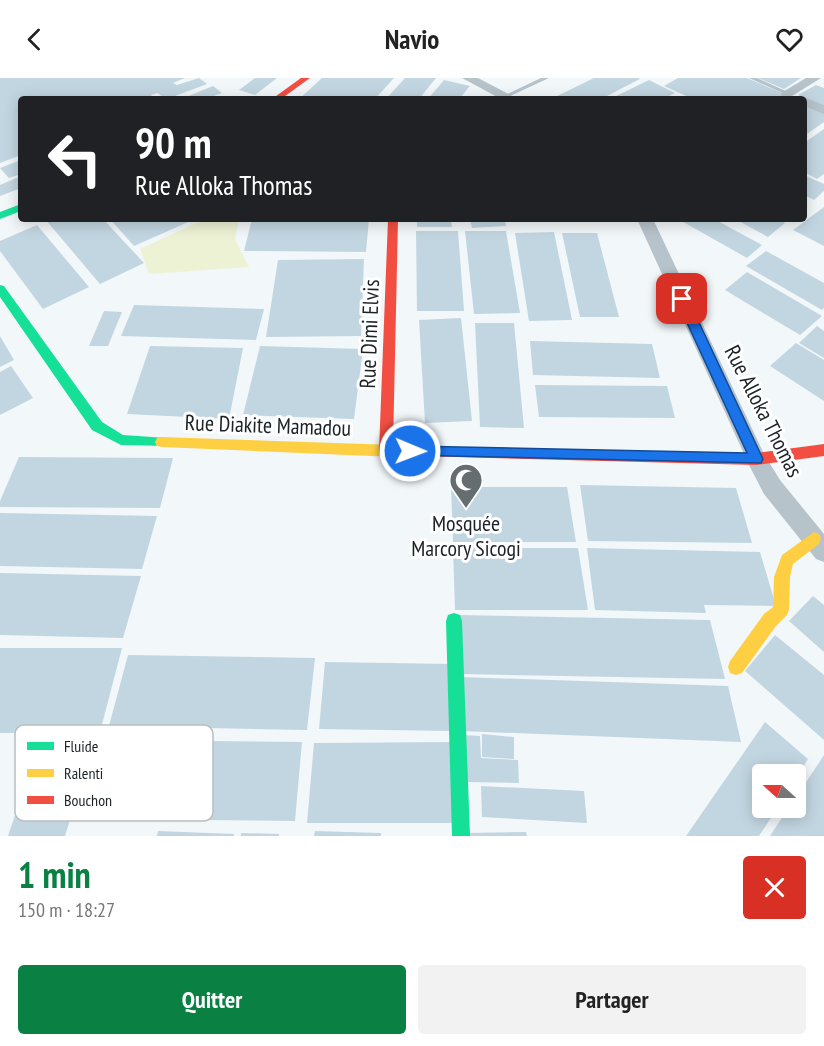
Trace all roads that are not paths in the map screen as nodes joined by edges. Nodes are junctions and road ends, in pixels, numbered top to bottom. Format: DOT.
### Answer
graph roads {
  1 [pos="306,78"];
  2 [pos="468,78"];
  3 [pos="546,78"];
  4 [pos="752,78"];
  5 [pos="815,78"];
  6 [pos="280,96"];
  7 [pos="505,96"];
  8 [pos="513,96"];
  9 [pos="794,96"];
  10 [pos="807,102"];
  11 [pos="824,110"];
  12 [pos="18,208"];
  13 [pos="0,216"];
  14 [pos="393,222"];
  15 [pos="646,222"];
  16 [pos="0,289"];
  17 [pos="824,450"];
  18 [pos="386,451"];
  19 [pos="756,459"];
  20 [pos="819,545"];
  21 [pos="454,621"];
  22 [pos="736,667"];
  23 [pos="461,836"];
  1 -- 6 [label="street"];
  2 -- 7 [label="street"];
  3 -- 8 [label="lane"];
  4 -- 9 [label="lane"];
  5 -- 9 [label="street"];
  10 -- 11 [label="street"];
  12 -- 13 [label="street"];
  14 -- 18 [label="street, Rue Dimi Elvis"];
  15 -- 19 [label="street, Rue Alloka Thomas"];
  16 -- 18 [label="street, Rue Diakite Mamadou"];
  17 -- 19 [label="street, Rue Diakite Mamadou"];
  18 -- 19 [label="street, Rue Diakite Mamadou"];
  19 -- 20 [label="street, Rue Alloka Thomas"];
  20 -- 22 [label="street"];
  21 -- 23 [label="street"];
}
